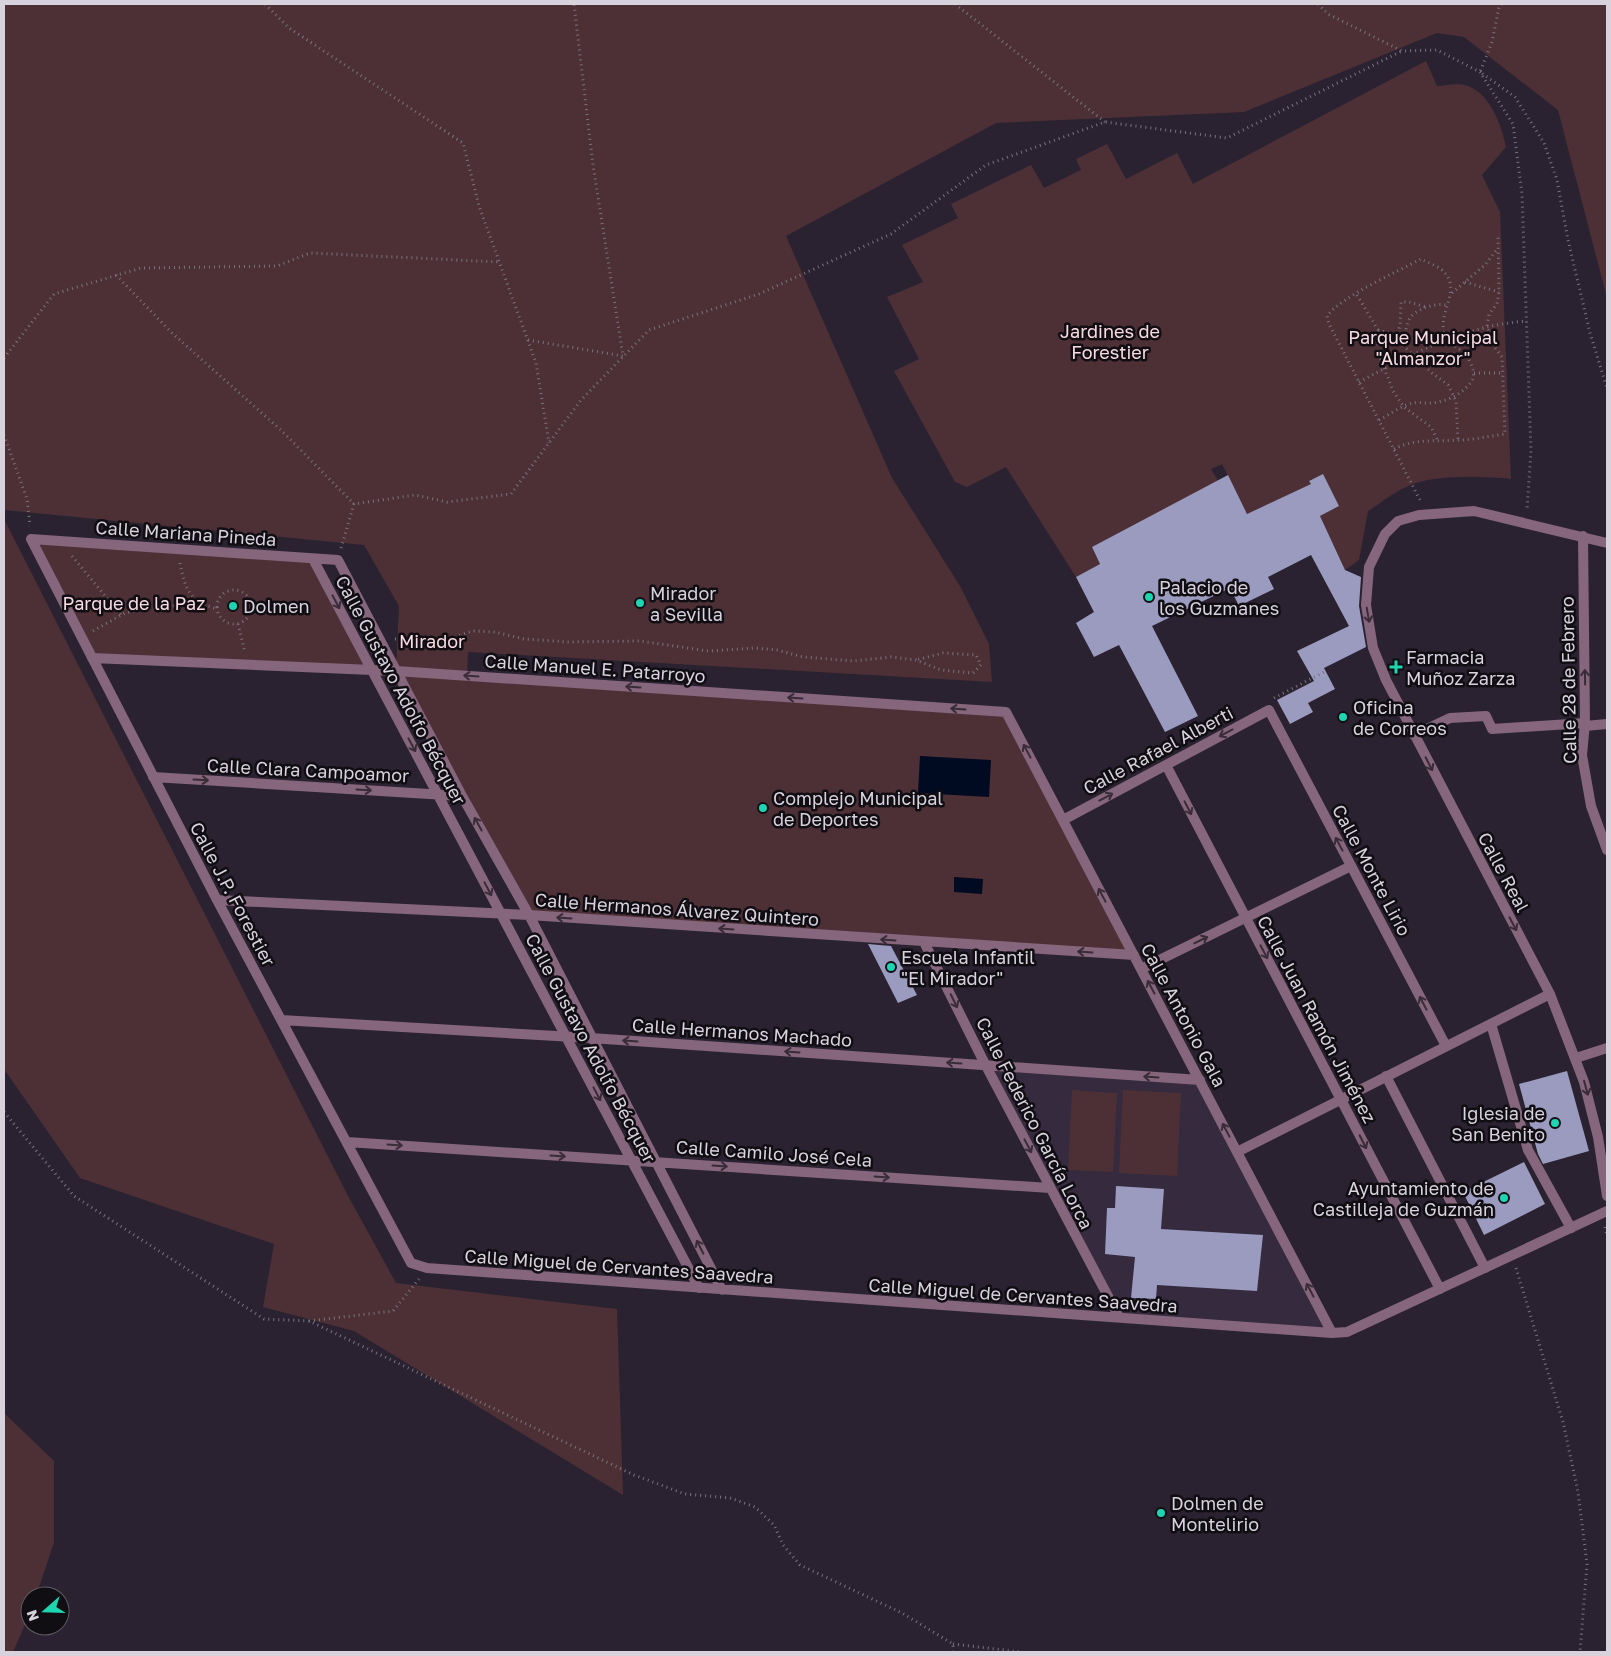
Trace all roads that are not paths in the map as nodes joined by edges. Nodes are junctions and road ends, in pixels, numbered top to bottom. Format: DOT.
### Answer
graph roads {
  1 [pos="1583,536"];
  2 [pos="31,539"];
  3 [pos="1607,542"];
  4 [pos="313,559"];
  5 [pos="338,560"];
  6 [pos="92,658"];
  7 [pos="372,670"];
  8 [pos="396,671"];
  9 [pos="1269,710"];
  10 [pos="1006,712"];
  11 [pos="1607,724"];
  12 [pos="1585,725"];
  13 [pos="1414,735"];
  14 [pos="1166,765"];
  15 [pos="153,777"];
  16 [pos="438,794"];
  17 [pos="462,796"];
  18 [pos="1063,820"];
  19 [pos="1607,850"];
  20 [pos="1351,866"];
  21 [pos="217,900"];
  22 [pos="502,914"];
  23 [pos="529,915"];
  24 [pos="1246,917"];
  25 [pos="924,942"];
  26 [pos="1134,955"];
  27 [pos="1141,969"];
  28 [pos="1550,994"];
  29 [pos="281,1020"];
  30 [pos="1491,1024"];
  31 [pos="566,1036"];
  32 [pos="590,1038"];
  33 [pos="1446,1046"];
  34 [pos="1607,1048"];
  35 [pos="1576,1058"];
  36 [pos="986,1066"];
  37 [pos="1386,1076"];
  38 [pos="1200,1080"];
  39 [pos="1340,1098"];
  40 [pos="347,1142"];
  41 [pos="1238,1152"];
  42 [pos="632,1160"];
  43 [pos="656,1162"];
  44 [pos="1050,1188"];
  45 [pos="1607,1196"];
  46 [pos="1607,1211"];
  47 [pos="1571,1228"];
  48 [pos="411,1263"];
  49 [pos="1485,1268"];
  50 [pos="699,1288"];
  51 [pos="1440,1289"];
  52 [pos="722,1290"];
  53 [pos="1119,1317"];
  54 [pos="1332,1333"];
  1 -- 3 [label="street"];
  12 -- 1 [label="street, Calle 28 de Febrero, one-way"];
  1 -- 13 [label="street, Calle Real, one-way"];
  2 -- 4 [label="street, Calle Mariana Pineda"];
  2 -- 6 [label="street, Calle J.P. Forestier"];
  4 -- 5 [label="street, Calle Mariana Pineda"];
  4 -- 7 [label="street, Calle Gustavo Adolfo Bécquer, one-way"];
  5 -- 8 [label="street, Calle Gustavo Adolfo Bécquer"];
  6 -- 7 [label="street, Calle Manuel E. Patarroyo"];
  6 -- 15 [label="street, Calle J.P. Forestier"];
  7 -- 8 [label="street, Calle Manuel E. Patarroyo"];
  7 -- 16 [label="street, Calle Gustavo Adolfo Bécquer, one-way"];
  10 -- 8 [label="street, Calle Manuel E. Patarroyo, one-way"];
  8 -- 17 [label="street, Calle Gustavo Adolfo Bécquer"];
  9 -- 14 [label="street, Calle Rafael Alberti, one-way"];
  20 -- 9 [label="street, Calle Monte Lirio, one-way"];
  18 -- 10 [label="street, Calle Antonio Gala, one-way"];
  11 -- 12 [label="street"];
  12 -- 13 [label="street"];
  12 -- 19 [label="street, Calle 28 de Febrero"];
  13 -- 28 [label="street, Calle Real, one-way"];
  18 -- 14 [label="street, Calle Rafael Alberti, one-way"];
  14 -- 24 [label="street, Calle Juan Ramón Jiménez, one-way"];
  15 -- 16 [label="street, Calle Clara Campoamor, one-way"];
  15 -- 21 [label="street, Calle J.P. Forestier"];
  16 -- 17 [label="street, Calle Clara Campoamor"];
  16 -- 22 [label="street, Calle Gustavo Adolfo Bécquer, one-way"];
  23 -- 17 [label="street, Calle Gustavo Adolfo Bécquer, one-way"];
  26 -- 18 [label="street, Calle Antonio Gala, one-way"];
  20 -- 24 [label="street"];
  33 -- 20 [label="street, Calle Monte Lirio, one-way"];
  21 -- 22 [label="street, Calle Hermanos Álvarez Quintero"];
  21 -- 29 [label="street, Calle J.P. Forestier"];
  22 -- 23 [label="street, Calle Hermanos Álvarez Quintero"];
  22 -- 31 [label="street, Calle Gustavo Adolfo Bécquer"];
  25 -- 23 [label="street, Calle Hermanos Álvarez Quintero, one-way"];
  23 -- 32 [label="street, Calle Gustavo Adolfo Bécquer"];
  27 -- 24 [label="street, one-way"];
  24 -- 39 [label="street, Calle Juan Ramón Jiménez, one-way"];
  26 -- 25 [label="street, Calle Hermanos Álvarez Quintero, one-way"];
  25 -- 36 [label="street, Calle Federico García Lorca, one-way"];
  26 -- 27 [label="street, Calle Antonio Gala"];
  38 -- 27 [label="street, Calle Antonio Gala, one-way"];
  28 -- 30 [label="street"];
  28 -- 35 [label="street, Calle Real"];
  29 -- 31 [label="street, Calle Hermanos Machado"];
  29 -- 40 [label="street, Calle J.P. Forestier"];
  30 -- 33 [label="street"];
  30 -- 47 [label="street"];
  31 -- 32 [label="street, Calle Hermanos Machado"];
  31 -- 42 [label="street, Calle Gustavo Adolfo Bécquer, one-way"];
  36 -- 32 [label="street, Calle Hermanos Machado, one-way"];
  32 -- 43 [label="street, Calle Gustavo Adolfo Bécquer"];
  33 -- 37 [label="street"];
  34 -- 35 [label="street"];
  35 -- 45 [label="street, Calle Real, one-way"];
  38 -- 36 [label="street, Calle Hermanos Machado, one-way"];
  36 -- 44 [label="street, Calle Federico García Lorca, one-way"];
  37 -- 39 [label="street"];
  37 -- 49 [label="street"];
  41 -- 38 [label="street, Calle Antonio Gala, one-way"];
  39 -- 41 [label="street"];
  39 -- 51 [label="street, Calle Juan Ramón Jiménez, one-way"];
  40 -- 42 [label="street, Calle Camilo José Cela, one-way"];
  40 -- 48 [label="street, Calle J.P. Forestier"];
  54 -- 41 [label="street, Calle Antonio Gala, one-way"];
  42 -- 43 [label="street, Calle Camilo José Cela"];
  42 -- 50 [label="street, Calle Gustavo Adolfo Bécquer"];
  43 -- 44 [label="street, Calle Camilo José Cela, one-way"];
  52 -- 43 [label="street, Calle Gustavo Adolfo Bécquer, one-way"];
  44 -- 53 [label="street, Calle Federico García Lorca"];
  46 -- 47 [label="street, Calle Miguel de Cervantes Saavedra"];
  47 -- 49 [label="street, Calle Miguel de Cervantes Saavedra"];
  48 -- 50 [label="street, Calle Miguel de Cervantes Saavedra"];
  49 -- 51 [label="street, Calle Miguel de Cervantes Saavedra"];
  50 -- 52 [label="street, Calle Miguel de Cervantes Saavedra"];
  51 -- 54 [label="street, Calle Miguel de Cervantes Saavedra"];
  52 -- 53 [label="street, Calle Miguel de Cervantes Saavedra"];
  53 -- 54 [label="street, Calle Miguel de Cervantes Saavedra"];
}
